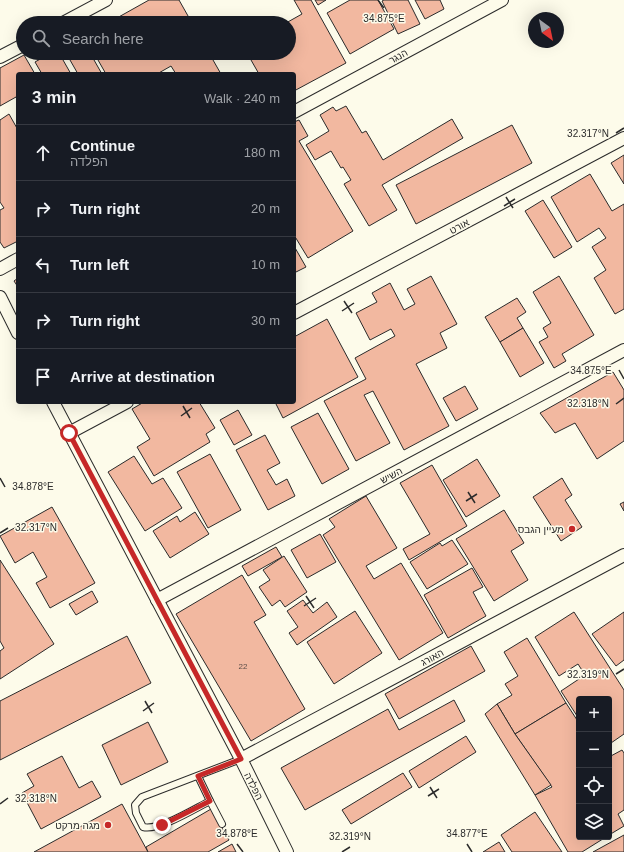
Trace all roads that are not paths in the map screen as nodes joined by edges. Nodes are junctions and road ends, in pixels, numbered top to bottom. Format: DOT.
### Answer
graph roads {
  1 [pos="106,0"];
  2 [pos="502,0"];
  3 [pos="76,16"];
  4 [pos="16,49"];
  5 [pos="0,57"];
  6 [pos="296,111"];
  7 [pos="624,138"];
  8 [pos="16,260"];
  9 [pos="0,269"];
  10 [pos="0,297"];
  11 [pos="296,313"];
  12 [pos="16,329"];
  13 [pos="624,350"];
  14 [pos="54,404"];
  15 [pos="123,404"];
  16 [pos="69,433"];
  17 [pos="624,555"];
  18 [pos="158,600"];
  19 [pos="241,759"];
  20 [pos="198,776"];
  21 [pos="210,801"];
  22 [pos="222,824"];
  23 [pos="287,852"];
  1 -- 3 [label="street"];
  2 -- 6 [label="street, הנגר"];
  4 -- 5 [label="street"];
  7 -- 11 [label="street, אורט"];
  8 -- 9 [label="street"];
  10 -- 12 [label="street"];
  13 -- 18 [label="street, השיש"];
  14 -- 16 [label="street, הפלדה"];
  15 -- 16 [label="street"];
  16 -- 18 [label="street, הפלדה"];
  17 -- 19 [label="street, האורג"];
  18 -- 19 [label="street, הפלדה"];
  19 -- 20 [label="lane"];
  19 -- 23 [label="street, הפלדה"];
  20 -- 21 [label="lane"];
  20 -- 21 [label="lane"];
  21 -- 22 [label="lane"];
}
